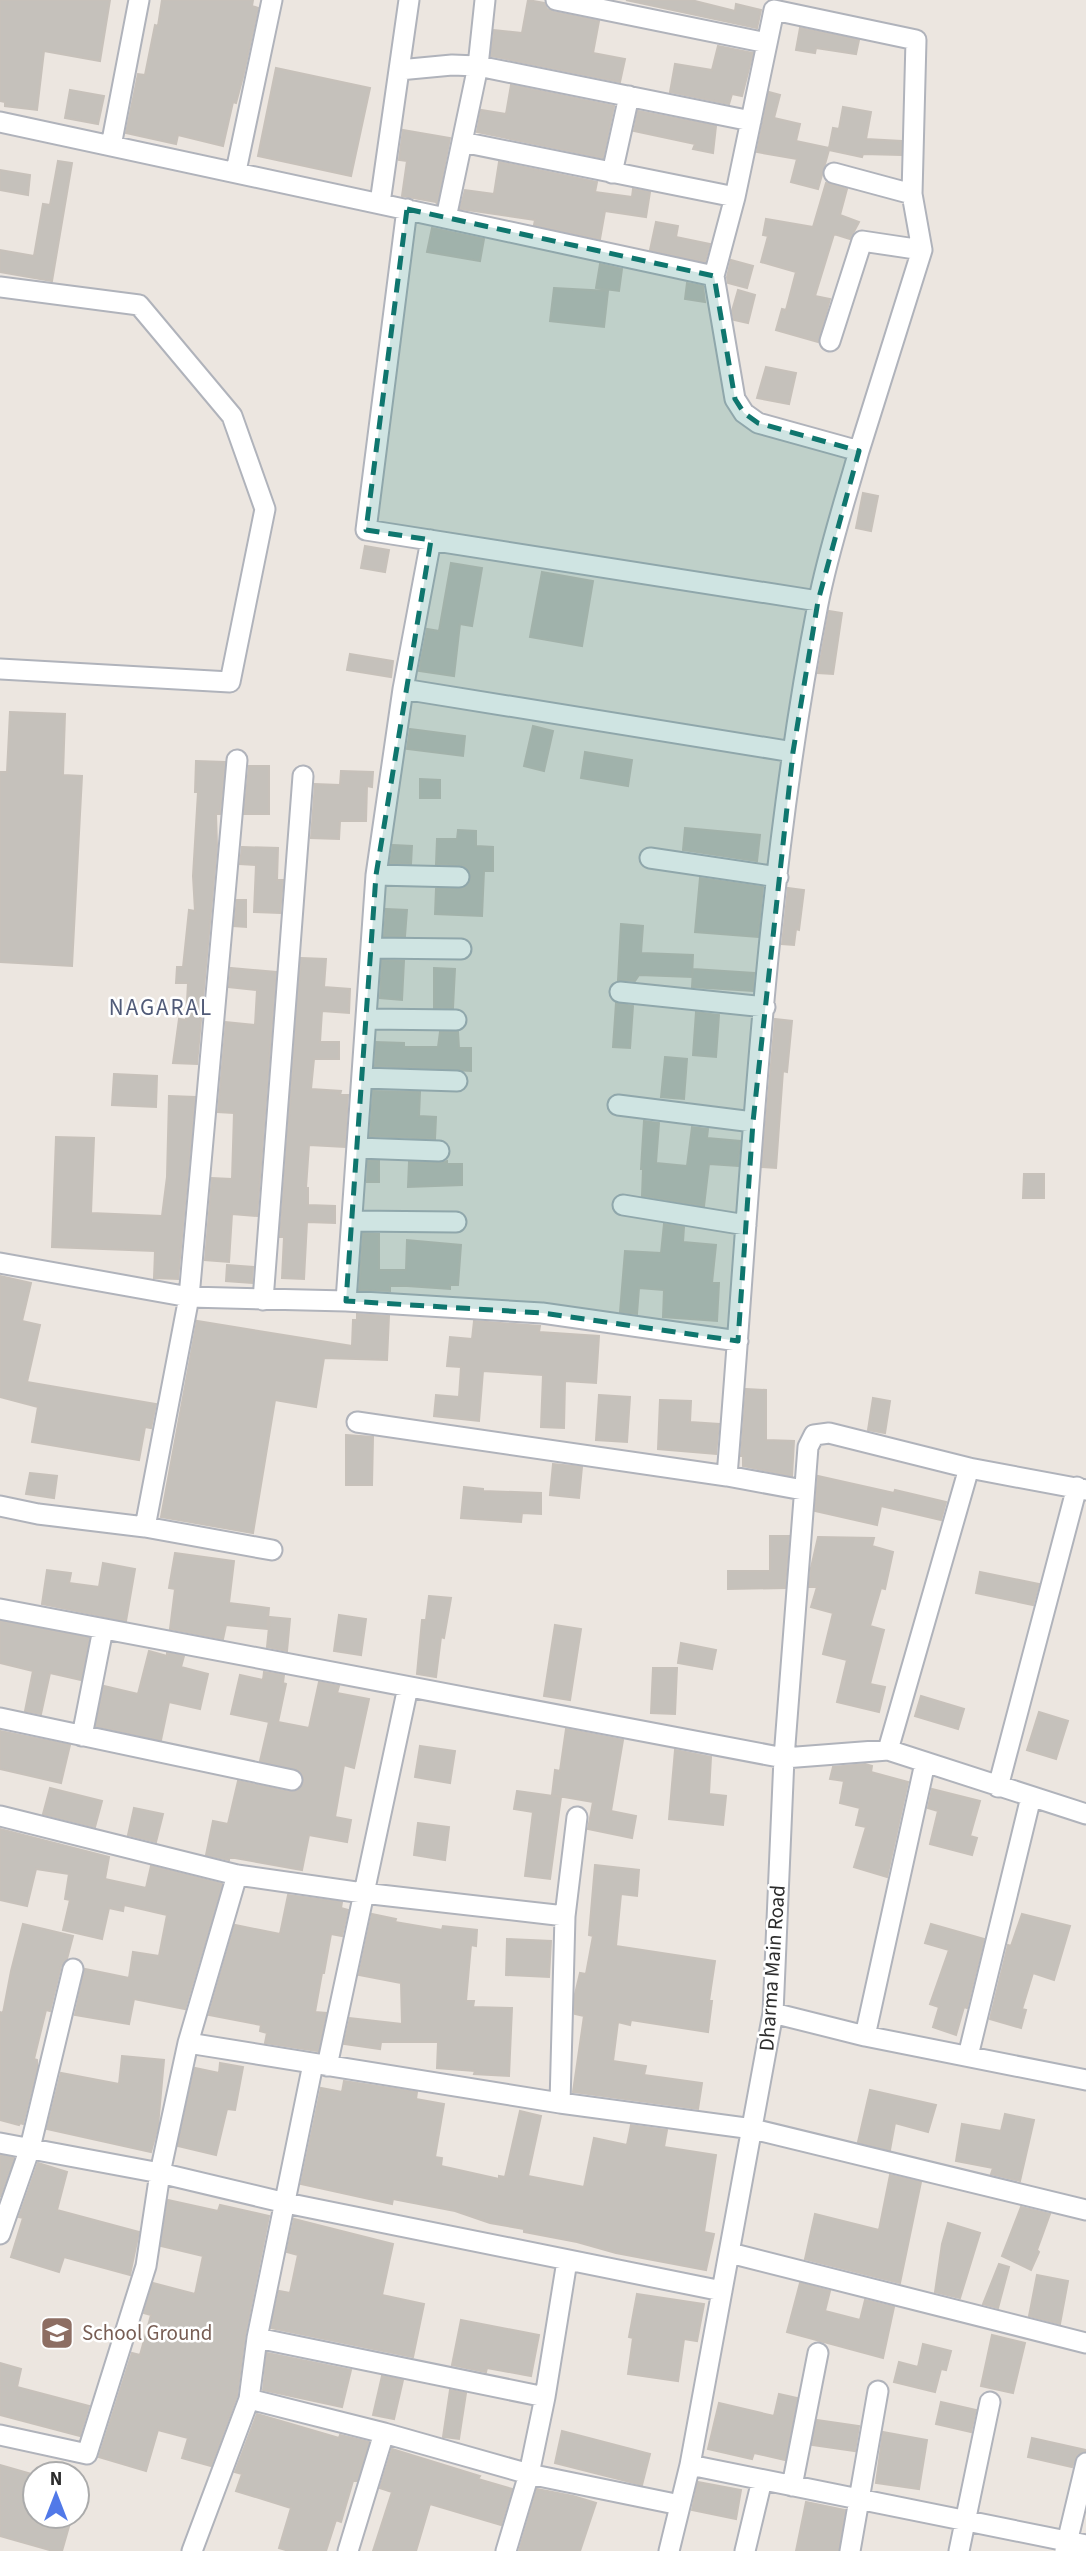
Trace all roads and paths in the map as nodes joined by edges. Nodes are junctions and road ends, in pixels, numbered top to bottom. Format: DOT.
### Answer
graph roads {
  1 [pos="139,0"];
  2 [pos="272,0"];
  3 [pos="409,0"];
  4 [pos="485,0"];
  5 [pos="556,0"];
  6 [pos="767,43"];
  7 [pos="478,66"];
  8 [pos="399,70"];
  9 [pos="629,96"];
  10 [pos="751,121"];
  11 [pos="0,122"];
  12 [pos="462,142"];
  13 [pos="111,146"];
  14 [pos="236,171"];
  15 [pos="612,173"];
  16 [pos="834,173"];
  17 [pos="912,194"];
  18 [pos="735,197"];
  19 [pos="380,203"];
  20 [pos="407,209"];
  21 [pos="446,218"];
  22 [pos="922,250"];
  23 [pos="714,276"];
  24 [pos="0,287"];
  25 [pos="830,341"];
  26 [pos="859,451"];
  27 [pos="431,540"];
  28 [pos="818,601"];
  29 [pos="0,668"];
  30 [pos="403,689"];
  31 [pos="793,752"];
  32 [pos="237,760"];
  33 [pos="303,776"];
  34 [pos="650,858"];
  35 [pos="376,875"];
  36 [pos="459,877"];
  37 [pos="778,877"];
  38 [pos="372,947"];
  39 [pos="461,949"];
  40 [pos="620,992"];
  41 [pos="765,1007"];
  42 [pos="368,1019"];
  43 [pos="456,1020"];
  44 [pos="363,1078"];
  45 [pos="457,1081"];
  46 [pos="618,1104"];
  47 [pos="753,1122"];
  48 [pos="358,1148"];
  49 [pos="439,1151"];
  50 [pos="623,1205"];
  51 [pos="352,1221"];
  52 [pos="456,1222"];
  53 [pos="746,1225"];
  54 [pos="0,1263"];
  55 [pos="189,1297"];
  56 [pos="263,1300"];
  57 [pos="346,1301"];
  58 [pos="738,1341"];
  59 [pos="357,1422"];
  60 [pos="969,1468"];
  61 [pos="727,1476"];
  62 [pos="1081,1488"];
  63 [pos="803,1490"];
  64 [pos="0,1506"];
  65 [pos="145,1527"];
  66 [pos="272,1550"];
  67 [pos="0,1609"];
  68 [pos="103,1629"];
  69 [pos="408,1687"];
  70 [pos="0,1718"];
  71 [pos="82,1736"];
  72 [pos="888,1750"];
  73 [pos="784,1758"];
  74 [pos="925,1763"];
  75 [pos="292,1780"];
  76 [pos="998,1787"];
  77 [pos="1031,1797"];
  78 [pos="1086,1814"];
  79 [pos="0,1816"];
  80 [pos="577,1817"];
  81 [pos="237,1875"];
  82 [pos="363,1893"];
  83 [pos="565,1916"];
  84 [pos="73,1969"];
  85 [pos="773,2013"];
  86 [pos="865,2036"];
  87 [pos="188,2043"];
  88 [pos="968,2056"];
  89 [pos="320,2065"];
  90 [pos="1086,2080"];
  91 [pos="560,2103"];
  92 [pos="753,2129"];
  93 [pos="0,2143"];
  94 [pos="30,2148"];
  95 [pos="160,2173"];
  96 [pos="286,2203"];
  97 [pos="1086,2210"];
  98 [pos="0,2234"];
  99 [pos="730,2253"];
  100 [pos="567,2261"];
  101 [pos="722,2291"];
  102 [pos="257,2338"];
  103 [pos="1086,2343"];
  104 [pos="818,2353"];
  105 [pos="878,2392"];
  106 [pos="545,2397"];
  107 [pos="249,2399"];
  108 [pos="990,2402"];
  109 [pos="384,2433"];
  110 [pos="0,2435"];
  111 [pos="1086,2463"];
  112 [pos="690,2465"];
  113 [pos="529,2474"];
  114 [pos="762,2480"];
  115 [pos="792,2486"];
  116 [pos="858,2499"];
  117 [pos="680,2505"];
  118 [pos="966,2519"];
  119 [pos="1073,2546"];
  120 [pos="192,2551"];
  121 [pos="348,2551"];
  122 [pos="506,2551"];
  123 [pos="669,2551"];
  124 [pos="745,2551"];
  125 [pos="850,2551"];
  126 [pos="959,2551"];
  1 -- 13 [label="street"];
  2 -- 14 [label="street"];
  3 -- 8 [label="street"];
  4 -- 7 [label="street"];
  5 -- 6 [label="street"];
  6 -- 10 [label="street"];
  6 -- 17 [label="street"];
  7 -- 8 [label="street"];
  7 -- 9 [label="street"];
  7 -- 12 [label="street"];
  8 -- 19 [label="street"];
  9 -- 10 [label="street"];
  9 -- 15 [label="street"];
  10 -- 18 [label="street"];
  11 -- 13 [label="street"];
  12 -- 15 [label="street"];
  12 -- 21 [label="street"];
  13 -- 14 [label="street"];
  14 -- 19 [label="street"];
  15 -- 18 [label="street"];
  16 -- 17 [label="street"];
  17 -- 22 [label="street"];
  18 -- 23 [label="street"];
  19 -- 20 [label="street"];
  20 -- 21 [label="street"];
  20 -- 27 [label="street"];
  21 -- 23 [label="street"];
  22 -- 25 [label="street"];
  22 -- 26 [label="street"];
  23 -- 26 [label="street"];
  24 -- 29 [label="street"];
  26 -- 28 [label="street"];
  27 -- 28 [label="street"];
  27 -- 30 [label="street"];
  28 -- 31 [label="street"];
  30 -- 31 [label="street"];
  30 -- 35 [label="street"];
  31 -- 37 [label="street"];
  32 -- 55 [label="street"];
  33 -- 56 [label="street"];
  34 -- 37 [label="street"];
  35 -- 36 [label="street"];
  35 -- 38 [label="street"];
  37 -- 41 [label="street"];
  38 -- 39 [label="street"];
  38 -- 42 [label="street"];
  40 -- 41 [label="street"];
  41 -- 47 [label="street"];
  42 -- 43 [label="street"];
  42 -- 44 [label="street"];
  44 -- 45 [label="street"];
  44 -- 48 [label="street"];
  46 -- 47 [label="street"];
  47 -- 53 [label="street"];
  48 -- 49 [label="street"];
  48 -- 51 [label="street"];
  50 -- 53 [label="street"];
  51 -- 52 [label="street"];
  51 -- 57 [label="street"];
  53 -- 58 [label="street"];
  54 -- 55 [label="street"];
  55 -- 56 [label="street"];
  55 -- 65 [label="street"];
  56 -- 57 [label="street"];
  57 -- 58 [label="street"];
  58 -- 61 [label="street"];
  59 -- 61 [label="street"];
  60 -- 62 [label="street"];
  60 -- 63 [label="street, Dharma Main Road"];
  60 -- 72 [label="street"];
  61 -- 63 [label="street"];
  62 -- 76 [label="street"];
  63 -- 73 [label="street, Dharma Main Road"];
  64 -- 65 [label="street"];
  65 -- 66 [label="street"];
  67 -- 68 [label="street"];
  68 -- 69 [label="street"];
  68 -- 71 [label="street"];
  69 -- 73 [label="street"];
  69 -- 82 [label="street"];
  70 -- 71 [label="street"];
  71 -- 75 [label="street"];
  72 -- 73 [label="street"];
  72 -- 74 [label="street"];
  73 -- 85 [label="street, Dharma Main Road"];
  74 -- 76 [label="street"];
  74 -- 86 [label="street"];
  76 -- 77 [label="street"];
  77 -- 78 [label="street"];
  77 -- 88 [label="street"];
  79 -- 81 [label="street"];
  80 -- 83 [label="street"];
  81 -- 82 [label="street"];
  81 -- 87 [label="street"];
  82 -- 83 [label="street"];
  82 -- 89 [label="street"];
  83 -- 91 [label="street"];
  84 -- 94 [label="street"];
  85 -- 86 [label="street"];
  85 -- 92 [label="street, Dharma Main Road"];
  86 -- 88 [label="street"];
  87 -- 89 [label="street"];
  87 -- 95 [label="street"];
  88 -- 90 [label="street"];
  89 -- 91 [label="street"];
  89 -- 96 [label="street"];
  91 -- 92 [label="street"];
  92 -- 97 [label="street"];
  92 -- 99 [label="street, Dharma Main Road"];
  93 -- 94 [label="street"];
  94 -- 95 [label="street"];
  94 -- 98 [label="street"];
  95 -- 96 [label="street"];
  95 -- 110 [label="street"];
  96 -- 100 [label="street"];
  96 -- 102 [label="street"];
  99 -- 101 [label="street, Dharma Main Road"];
  99 -- 103 [label="street"];
  100 -- 101 [label="street"];
  100 -- 106 [label="street"];
  101 -- 112 [label="street, Dharma Main Road"];
  102 -- 106 [label="street"];
  102 -- 107 [label="street"];
  104 -- 115 [label="street"];
  105 -- 116 [label="street"];
  106 -- 113 [label="street"];
  107 -- 109 [label="street"];
  107 -- 120 [label="street"];
  108 -- 118 [label="street"];
  109 -- 113 [label="street"];
  109 -- 121 [label="street"];
  111 -- 119 [label="street"];
  112 -- 114 [label="street"];
  112 -- 117 [label="street, Dharma Main Road"];
  113 -- 117 [label="street"];
  113 -- 122 [label="street"];
  114 -- 115 [label="street"];
  114 -- 124 [label="street"];
  115 -- 116 [label="street"];
  116 -- 118 [label="street"];
  116 -- 125 [label="street"];
  117 -- 123 [label="street, Dharma Main Road"];
  118 -- 119 [label="street"];
  118 -- 126 [label="street"];
}
